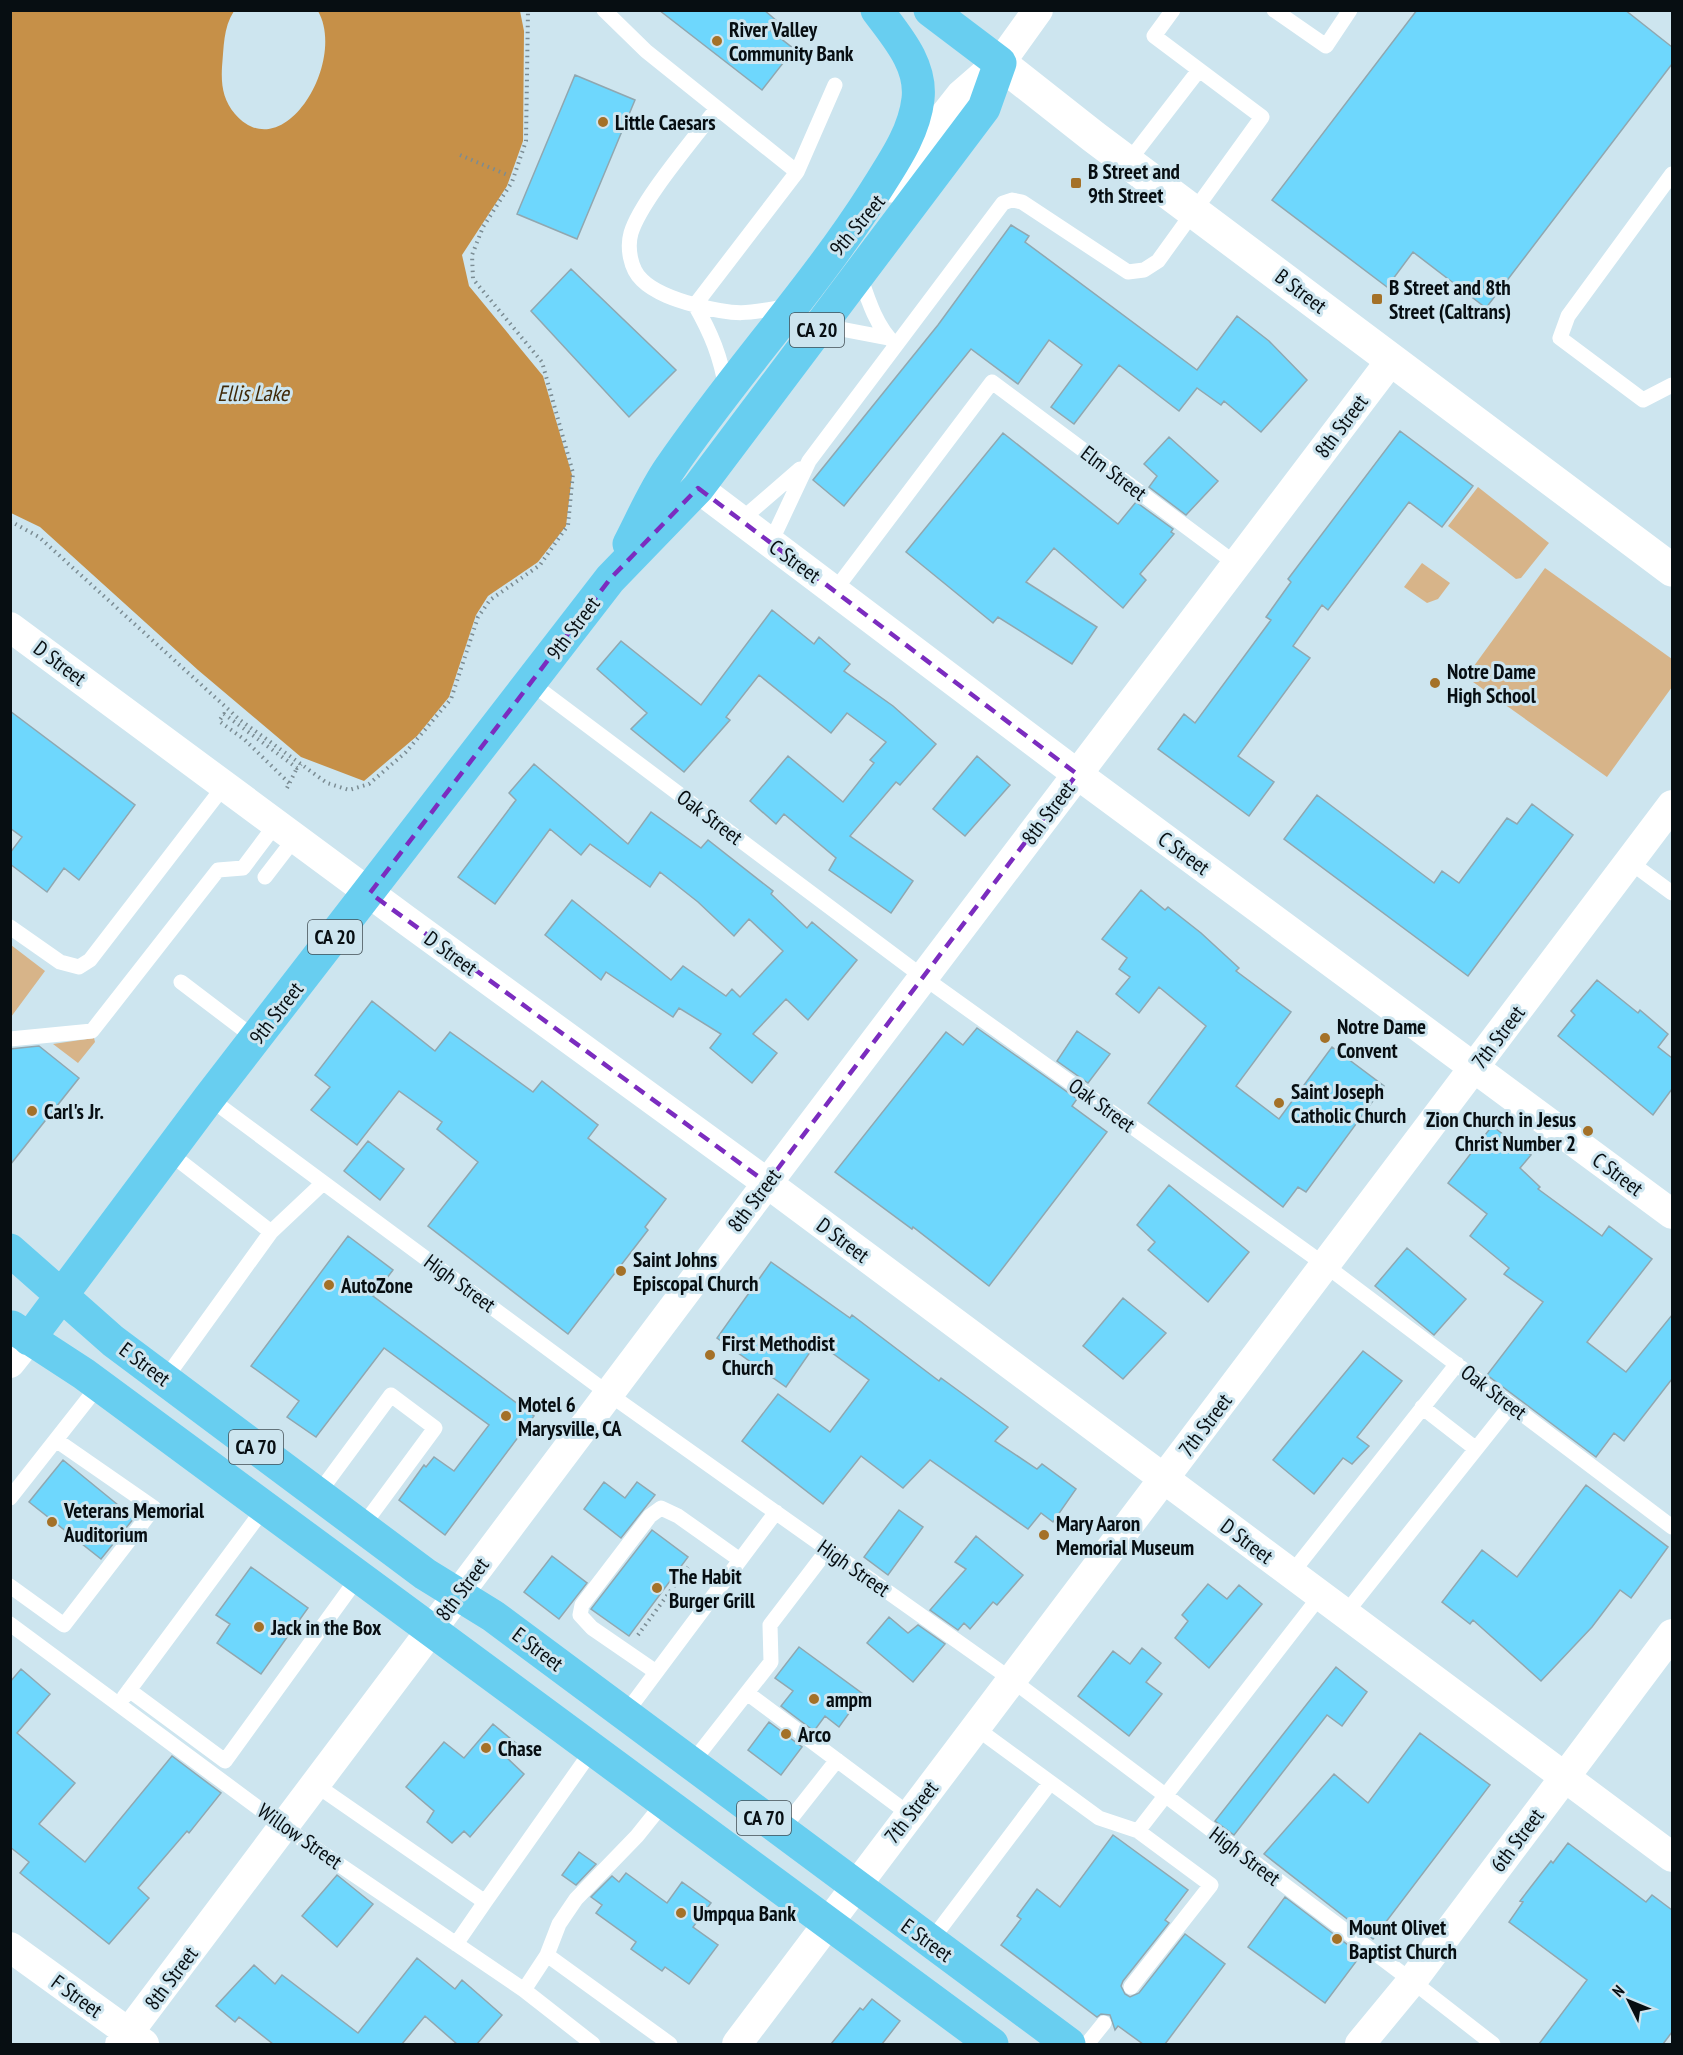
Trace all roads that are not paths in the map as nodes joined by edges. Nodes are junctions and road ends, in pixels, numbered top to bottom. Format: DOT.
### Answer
graph roads {
  1 [pos="603,10"];
  2 [pos="877,10"];
  3 [pos="930,10"];
  4 [pos="1038,10"];
  5 [pos="1173,10"];
  6 [pos="1274,10"];
  7 [pos="1350,10"];
  8 [pos="1000,63"];
  9 [pos="1199,70"];
  10 [pos="835,85"];
  11 [pos="717,108"];
  12 [pos="1128,162"];
  13 [pos="797,172"];
  14 [pos="1672,174"];
  15 [pos="1195,212"];
  16 [pos="854,224"];
  17 [pos="859,273"];
  18 [pos="794,304"];
  19 [pos="695,305"];
  20 [pos="820,326"];
  21 [pos="892,341"];
  22 [pos="1392,359"];
  23 [pos="1672,385"];
  24 [pos="727,393"];
  25 [pos="809,461"];
  26 [pos="698,488"];
  27 [pos="741,520"];
  28 [pos="770,544"];
  29 [pos="1236,564"];
  30 [pos="1672,570"];
  31 [pos="610,579"];
  32 [pos="835,591"];
  33 [pos="10,627"];
  34 [pos="531,683"];
  35 [pos="1077,774"];
  36 [pos="224,786"];
  37 [pos="1672,805"];
  38 [pos="285,831"];
  39 [pos="1630,862"];
  40 [pos="265,877"];
  41 [pos="370,893"];
  42 [pos="1672,893"];
  43 [pos="10,927"];
  44 [pos="923,977"];
  45 [pos="181,982"];
  46 [pos="10,1039"];
  47 [pos="256,1039"];
  48 [pos="1475,1067"];
  49 [pos="209,1098"];
  50 [pos="168,1152"];
  51 [pos="323,1183"];
  52 [pos="767,1183"];
  53 [pos="1672,1214"];
  54 [pos="270,1232"];
  55 [pos="10,1250"];
  56 [pos="1325,1265"];
  57 [pos="60,1294"];
  58 [pos="17,1343"];
  59 [pos="1457,1364"];
  60 [pos="165,1379"];
  61 [pos="99,1385"];
  62 [pos="609,1394"];
  63 [pos="1511,1405"];
  64 [pos="1422,1407"];
  65 [pos="56,1440"];
  66 [pos="1476,1449"];
  67 [pos="1164,1479"];
  68 [pos="318,1494"];
  69 [pos="10,1498"];
  70 [pos="265,1507"];
  71 [pos="776,1512"];
  72 [pos="362,1527"];
  73 [pos="1672,1527"];
  74 [pos="828,1549"];
  75 [pos="740,1560"];
  76 [pos="1291,1574"];
  77 [pos="359,1576"];
  78 [pos="10,1586"];
  79 [pos="457,1594"];
  80 [pos="1320,1596"];
  81 [pos="1345,1614"];
  82 [pos="10,1624"];
  83 [pos="432,1629"];
  84 [pos="1672,1634"];
  85 [pos="656,1672"];
  86 [pos="1012,1680"];
  87 [pos="129,1690"];
  88 [pos="747,1693"];
  89 [pos="119,1704"];
  90 [pos="625,1714"];
  91 [pos="976,1728"];
  92 [pos="593,1749"];
  93 [pos="837,1760"];
  94 [pos="691,1764"];
  95 [pos="1565,1775"];
  96 [pos="1050,1783"];
  97 [pos="316,1785"];
  98 [pos="1166,1796"];
  99 [pos="665,1802"];
  100 [pos="909,1814"];
  101 [pos="284,1827"];
  102 [pos="781,1831"];
  103 [pos="1138,1831"];
  104 [pos="1672,1857"];
  105 [pos="854,1886"];
  106 [pos="485,1902"];
  107 [pos="828,1922"];
  108 [pos="930,1942"];
  109 [pos="456,1944"];
  110 [pos="10,1947"];
  111 [pos="547,1955"];
  112 [pos="1412,1981"];
  113 [pos="1131,1987"];
  114 [pos="524,1990"];
  115 [pos="1104,2023"];
  116 [pos="131,2041"];
  117 [pos="593,2044"];
  118 [pos="670,2044"];
  119 [pos="737,2044"];
  120 [pos="992,2044"];
  121 [pos="1069,2044"];
  122 [pos="1087,2044"];
  123 [pos="1360,2044"];
  124 [pos="1492,2044"];
  1 -- 11 [label="lane"];
  2 -- 16 [label="highway, CA 20"];
  3 -- 8 [label="highway, B Street"];
  4 -- 8 [label="street, 9th Street"];
  5 -- 9 [label="lane"];
  6 -- 7 [label="lane"];
  8 -- 12 [label="main road, B Street"];
  8 -- 16 [label="main road, 9th Street"];
  8 -- 17 [label="highway, 9th Street / CA 20"];
  9 -- 12 [label="lane"];
  9 -- 15 [label="lane"];
  10 -- 13 [label="lane"];
  11 -- 13 [label="lane"];
  11 -- 19 [label="lane"];
  12 -- 15 [label="main road, B Street"];
  13 -- 19 [label="lane"];
  14 -- 23 [label="lane"];
  15 -- 21 [label="lane"];
  15 -- 22 [label="main road, B Street"];
  16 -- 18 [label="highway, 9th Street / CA 20"];
  17 -- 20 [label="highway, 9th Street / CA 20"];
  17 -- 21 [label="lane"];
  18 -- 19 [label="lane"];
  18 -- 24 [label="highway, 9th Street / CA 20"];
  19 -- 24 [label="lane"];
  20 -- 21 [label="lane"];
  20 -- 26 [label="highway, 9th Street / CA 20"];
  21 -- 25 [label="lane"];
  22 -- 29 [label="street, 8th Street"];
  22 -- 30 [label="main road, B Street"];
  24 -- 31 [label="highway, 9th Street / CA 20"];
  25 -- 27 [label="lane"];
  25 -- 28 [label="lane"];
  26 -- 27 [label="street, C Street"];
  26 -- 31 [label="highway, 9th Street / CA 20"];
  27 -- 28 [label="street, C Street"];
  28 -- 32 [label="street, C Street"];
  29 -- 32 [label="lane, Elm Street"];
  29 -- 35 [label="street, 8th Street"];
  31 -- 34 [label="highway, 9th Street / CA 20"];
  32 -- 35 [label="street, C Street"];
  33 -- 36 [label="street, D Street"];
  34 -- 41 [label="highway, 9th Street / CA 20"];
  34 -- 44 [label="lane, Oak Street"];
  35 -- 44 [label="street, 8th Street"];
  35 -- 48 [label="street, C Street"];
  36 -- 38 [label="street, D Street"];
  36 -- 43 [label="lane"];
  37 -- 39 [label="street, 7th Street"];
  38 -- 40 [label="lane"];
  38 -- 41 [label="street, D Street"];
  38 -- 46 [label="lane"];
  39 -- 42 [label="lane"];
  39 -- 48 [label="street, 7th Street"];
  41 -- 47 [label="highway, 9th Street / CA 20"];
  41 -- 52 [label="street, D Street"];
  44 -- 52 [label="street, 8th Street"];
  44 -- 56 [label="lane, Oak Street"];
  45 -- 47 [label="lane"];
  47 -- 49 [label="highway, 9th Street / CA 20"];
  48 -- 53 [label="street, C Street"];
  48 -- 56 [label="street, 7th Street"];
  49 -- 50 [label="highway, 9th Street / CA 20"];
  49 -- 51 [label="lane, High Street"];
  50 -- 54 [label="lane"];
  50 -- 57 [label="highway, 9th Street / CA 20"];
  51 -- 54 [label="lane"];
  51 -- 62 [label="lane, High Street"];
  52 -- 62 [label="street, 8th Street"];
  52 -- 67 [label="street, D Street"];
  54 -- 60 [label="lane"];
  55 -- 57 [label="highway, E Street"];
  56 -- 59 [label="lane, Oak Street"];
  56 -- 67 [label="street, 7th Street"];
  57 -- 58 [label="highway, 9th Street / CA 20"];
  57 -- 60 [label="highway, E Street / CA 70"];
  58 -- 61 [label="highway, E Street / CA 70"];
  59 -- 63 [label="lane, Oak Street"];
  59 -- 64 [label="lane"];
  60 -- 68 [label="highway, E Street / CA 70"];
  61 -- 65 [label="lane"];
  61 -- 70 [label="highway, E Street / CA 70"];
  62 -- 71 [label="lane, High Street"];
  62 -- 79 [label="street, 8th Street"];
  63 -- 66 [label="lane"];
  63 -- 73 [label="lane, Oak Street"];
  64 -- 66 [label="lane"];
  64 -- 76 [label="lane"];
  65 -- 69 [label="lane"];
  65 -- 78 [label="lane"];
  66 -- 81 [label="lane"];
  67 -- 76 [label="street, D Street"];
  67 -- 86 [label="street, 7th Street"];
  68 -- 72 [label="highway, E Street / CA 70"];
  68 -- 72 [label="lane"];
  70 -- 77 [label="highway, E Street / CA 70"];
  70 -- 87 [label="lane"];
  71 -- 74 [label="lane, High Street"];
  71 -- 75 [label="lane"];
  72 -- 79 [label="highway, E Street / CA 70"];
  74 -- 86 [label="lane, High Street"];
  74 -- 88 [label="lane"];
  75 -- 85 [label="lane"];
  75 -- 85 [label="lane"];
  76 -- 80 [label="street, D Street"];
  77 -- 83 [label="highway, E Street / CA 70"];
  77 -- 87 [label="lane"];
  79 -- 83 [label="street, 8th Street"];
  79 -- 90 [label="highway, E Street / CA 70"];
  80 -- 81 [label="street, D Street"];
  80 -- 98 [label="lane"];
  81 -- 95 [label="street, D Street"];
  82 -- 89 [label="lane, Willow Street"];
  83 -- 92 [label="highway, E Street / CA 70"];
  83 -- 97 [label="street, 8th Street"];
  84 -- 95 [label="street, 6th Street"];
  85 -- 90 [label="lane"];
  86 -- 91 [label="street, 7th Street"];
  86 -- 98 [label="lane, High Street"];
  87 -- 89 [label="lane"];
  88 -- 93 [label="lane"];
  88 -- 94 [label="lane"];
  89 -- 101 [label="lane, Willow Street"];
  90 -- 94 [label="highway, E Street / CA 70"];
  91 -- 96 [label="lane"];
  91 -- 100 [label="street, 7th Street"];
  92 -- 99 [label="highway, E Street / CA 70"];
  92 -- 106 [label="lane"];
  93 -- 100 [label="lane"];
  93 -- 102 [label="lane"];
  94 -- 102 [label="highway, E Street / CA 70"];
  95 -- 104 [label="street, D Street"];
  95 -- 112 [label="street, 6th Street"];
  96 -- 103 [label="lane"];
  96 -- 108 [label="lane"];
  97 -- 101 [label="street, 8th Street"];
  97 -- 106 [label="lane"];
  98 -- 103 [label="lane"];
  98 -- 112 [label="lane, High Street"];
  99 -- 107 [label="highway, E Street / CA 70"];
  99 -- 111 [label="lane"];
  100 -- 105 [label="street, 7th Street"];
  101 -- 109 [label="lane, Willow Street"];
  101 -- 116 [label="street, 8th Street"];
  102 -- 105 [label="highway, E Street / CA 70"];
  103 -- 113 [label="lane"];
  105 -- 107 [label="street, 7th Street"];
  105 -- 108 [label="highway, E Street / CA 70"];
  106 -- 109 [label="lane"];
  107 -- 119 [label="street, 7th Street"];
  107 -- 120 [label="highway, E Street / CA 70"];
  108 -- 121 [label="highway, E Street / CA 70"];
  109 -- 114 [label="lane, Willow Street"];
  110 -- 116 [label="street, F Street"];
  111 -- 114 [label="lane"];
  111 -- 118 [label="lane"];
  112 -- 123 [label="street, 6th Street"];
  112 -- 124 [label="lane, High Street"];
  114 -- 117 [label="lane, Willow Street"];
  115 -- 122 [label="lane"];
}
